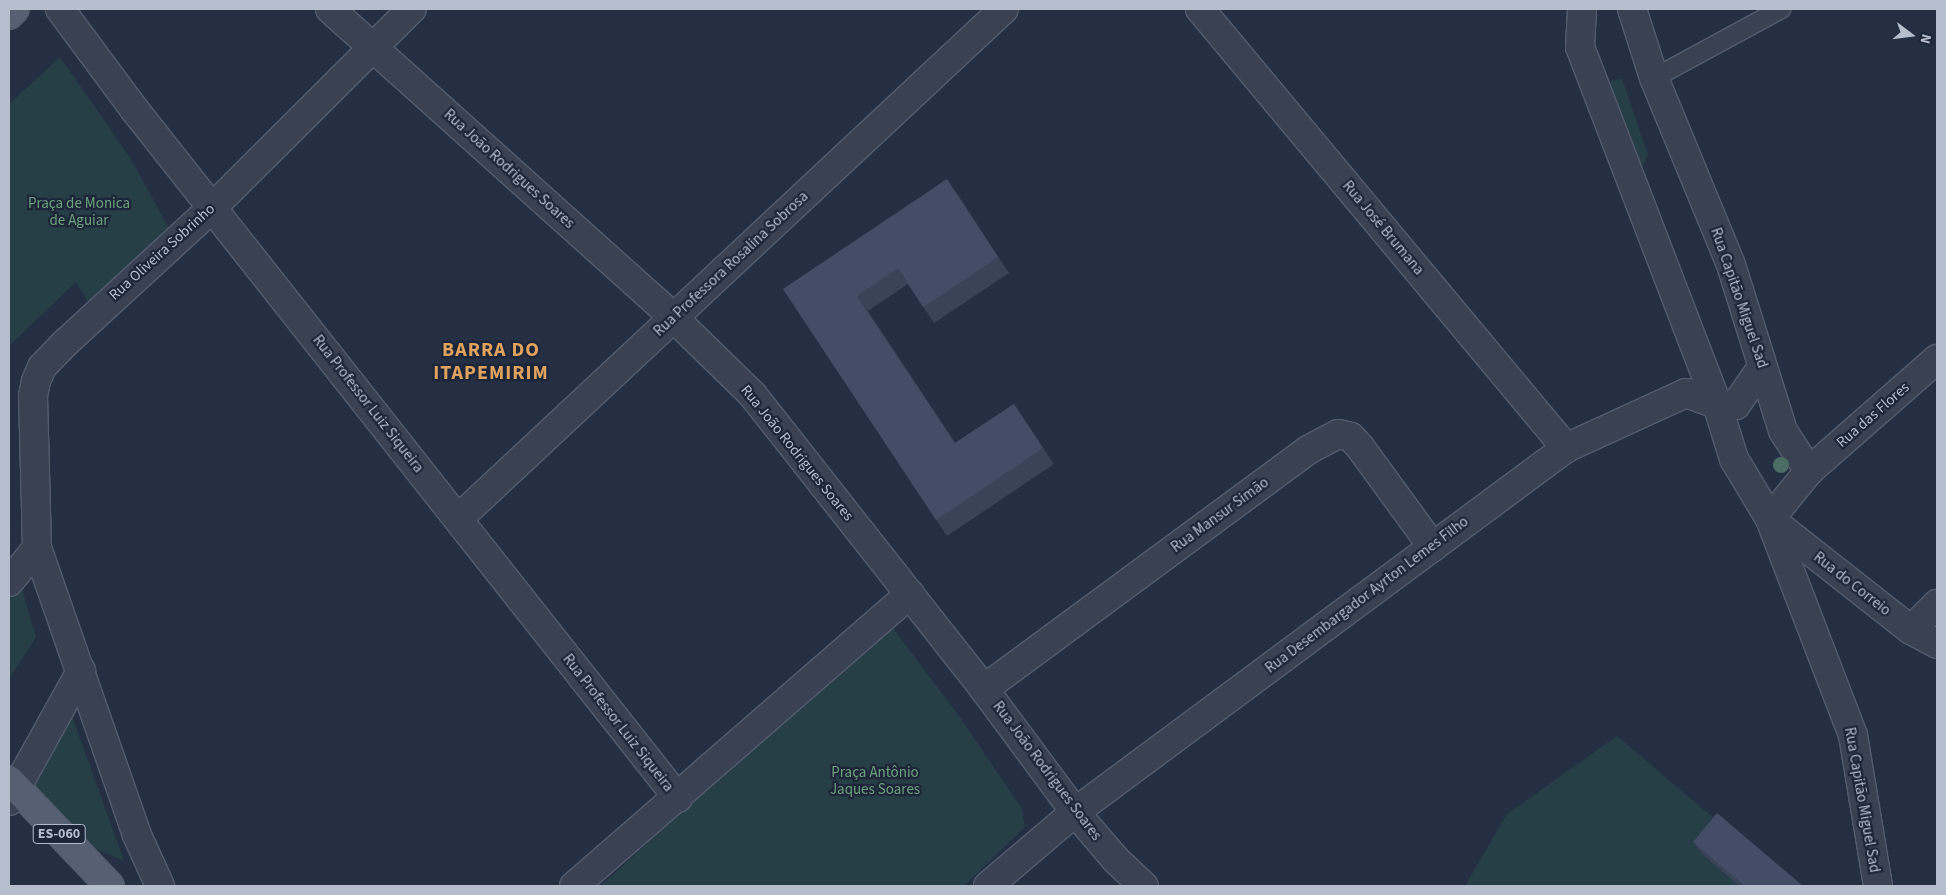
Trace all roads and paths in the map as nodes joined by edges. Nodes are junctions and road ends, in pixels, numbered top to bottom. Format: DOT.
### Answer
graph roads {
  1 [pos="15,9"];
  2 [pos="60,9"];
  3 [pos="330,9"];
  4 [pos="412,9"];
  5 [pos="1004,9"];
  6 [pos="1200,9"];
  7 [pos="1582,9"];
  8 [pos="1632,9"];
  9 [pos="1781,9"];
  10 [pos="9,15"];
  11 [pos="372,47"];
  12 [pos="1654,78"];
  13 [pos="214,206"];
  14 [pos="674,318"];
  15 [pos="1937,359"];
  16 [pos="1762,366"];
  17 [pos="1717,404"];
  18 [pos="1566,448"];
  19 [pos="1809,471"];
  20 [pos="458,519"];
  21 [pos="1770,519"];
  22 [pos="1433,547"];
  23 [pos="37,548"];
  24 [pos="9,582"];
  25 [pos="910,594"];
  26 [pos="1937,604"];
  27 [pos="1911,630"];
  28 [pos="1937,644"];
  29 [pos="81,671"];
  30 [pos="984,689"];
  31 [pos="11,790"];
  32 [pos="678,798"];
  33 [pos="1075,812"];
  34 [pos="110,886"];
  35 [pos="160,886"];
  36 [pos="574,886"];
  37 [pos="988,886"];
  38 [pos="1144,886"];
  39 [pos="1878,886"];
  1 -- 10 [label="main road"];
  2 -- 13 [label="street, Rua Professor Luiz Siqueira"];
  3 -- 11 [label="street, Rua João Rodrigues Soares"];
  4 -- 11 [label="street, Rua Oliveira Sobrinho"];
  5 -- 14 [label="street, Rua Professora Rosalina Sobrosa"];
  6 -- 18 [label="street, Rua José Brumana"];
  7 -- 17 [label="street, Rua Capitão Miguel Sad"];
  8 -- 12 [label="street, Rua Capitão Miguel Sad"];
  9 -- 12 [label="lane"];
  11 -- 13 [label="street, Rua Oliveira Sobrinho"];
  11 -- 14 [label="street, Rua João Rodrigues Soares"];
  12 -- 16 [label="street, Rua Capitão Miguel Sad"];
  13 -- 20 [label="street, Rua Professor Luiz Siqueira"];
  13 -- 23 [label="street, Rua Oliveira Sobrinho"];
  14 -- 20 [label="street, Rua Professora Rosalina Sobrosa"];
  14 -- 25 [label="street, Rua João Rodrigues Soares"];
  15 -- 19 [label="street, Rua das Flores"];
  16 -- 17 [label="street, Rua Desembargador Ayrton Lemes Filho"];
  16 -- 19 [label="street, Rua Capitão Miguel Sad"];
  17 -- 18 [label="street, Rua Desembargador Ayrton Lemes Filho"];
  17 -- 21 [label="street, Rua Capitão Miguel Sad"];
  18 -- 22 [label="street, Rua Desembargador Ayrton Lemes Filho"];
  19 -- 21 [label="street"];
  20 -- 32 [label="street, Rua Professor Luiz Siqueira"];
  21 -- 27 [label="street, Rua do Correio"];
  21 -- 39 [label="street, Rua Capitão Miguel Sad"];
  22 -- 30 [label="street, Rua Mansur Simão"];
  22 -- 33 [label="street, Rua Desembargador Ayrton Lemes Filho"];
  23 -- 24 [label="street"];
  23 -- 29 [label="street, Rua Oliveira Sobrinho"];
  25 -- 30 [label="street, Rua João Rodrigues Soares"];
  25 -- 32 [label="street"];
  26 -- 27 [label="street"];
  27 -- 28 [label="street, Rua do Correio"];
  29 -- 31 [label="street"];
  29 -- 35 [label="street, Rua Oliveira Sobrinho"];
  30 -- 33 [label="street, Rua João Rodrigues Soares"];
  31 -- 34 [label="main road, ES-060"];
  32 -- 36 [label="street"];
  33 -- 37 [label="street, Rua Desembargador Ayrton Lemes Filho"];
  33 -- 38 [label="street, Rua João Rodrigues Soares"];
}
